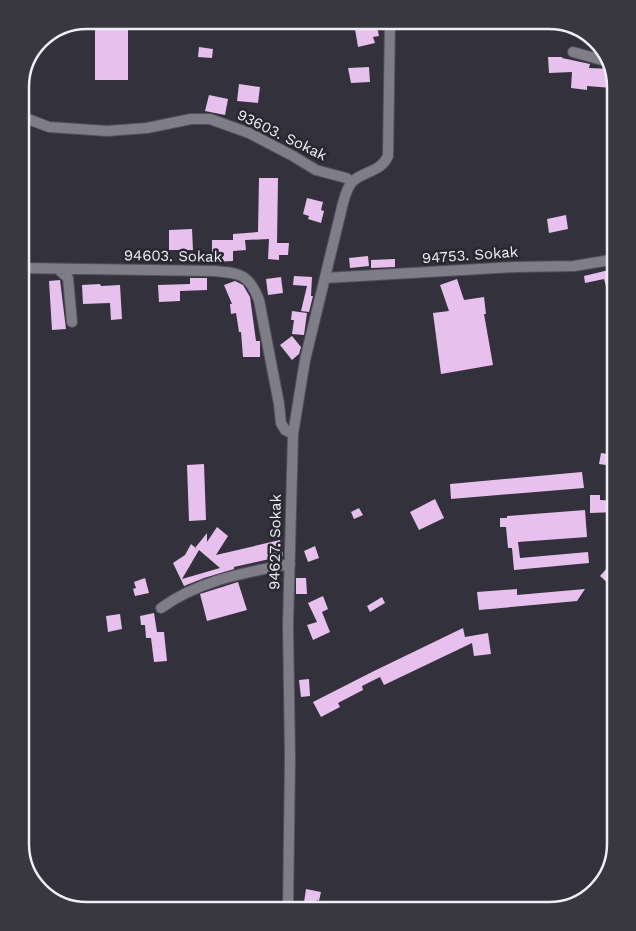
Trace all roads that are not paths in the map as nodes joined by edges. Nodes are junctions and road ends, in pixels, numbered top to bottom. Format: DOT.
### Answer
graph roads {
  1 [pos="390,29"];
  2 [pos="573,52"];
  3 [pos="600,60"];
  4 [pos="29,119"];
  5 [pos="352,182"];
  6 [pos="607,260"];
  7 [pos="29,268"];
  8 [pos="58,269"];
  9 [pos="325,278"];
  10 [pos="72,322"];
  11 [pos="293,434"];
  12 [pos="290,564"];
  13 [pos="161,608"];
  14 [pos="288,902"];
  1 -- 5 [label="street"];
  2 -- 3 [label="street"];
  4 -- 5 [label="street, 93603. Sokak"];
  5 -- 9 [label="street, 94627. Sokak"];
  6 -- 9 [label="street, 94753. Sokak"];
  7 -- 8 [label="street, 94603. Sokak"];
  8 -- 10 [label="street"];
  8 -- 11 [label="street, 94603. Sokak"];
  9 -- 11 [label="street, 94627. Sokak"];
  11 -- 12 [label="street, 94627. Sokak"];
  12 -- 13 [label="street"];
  12 -- 14 [label="street, 94627. Sokak"];
}
